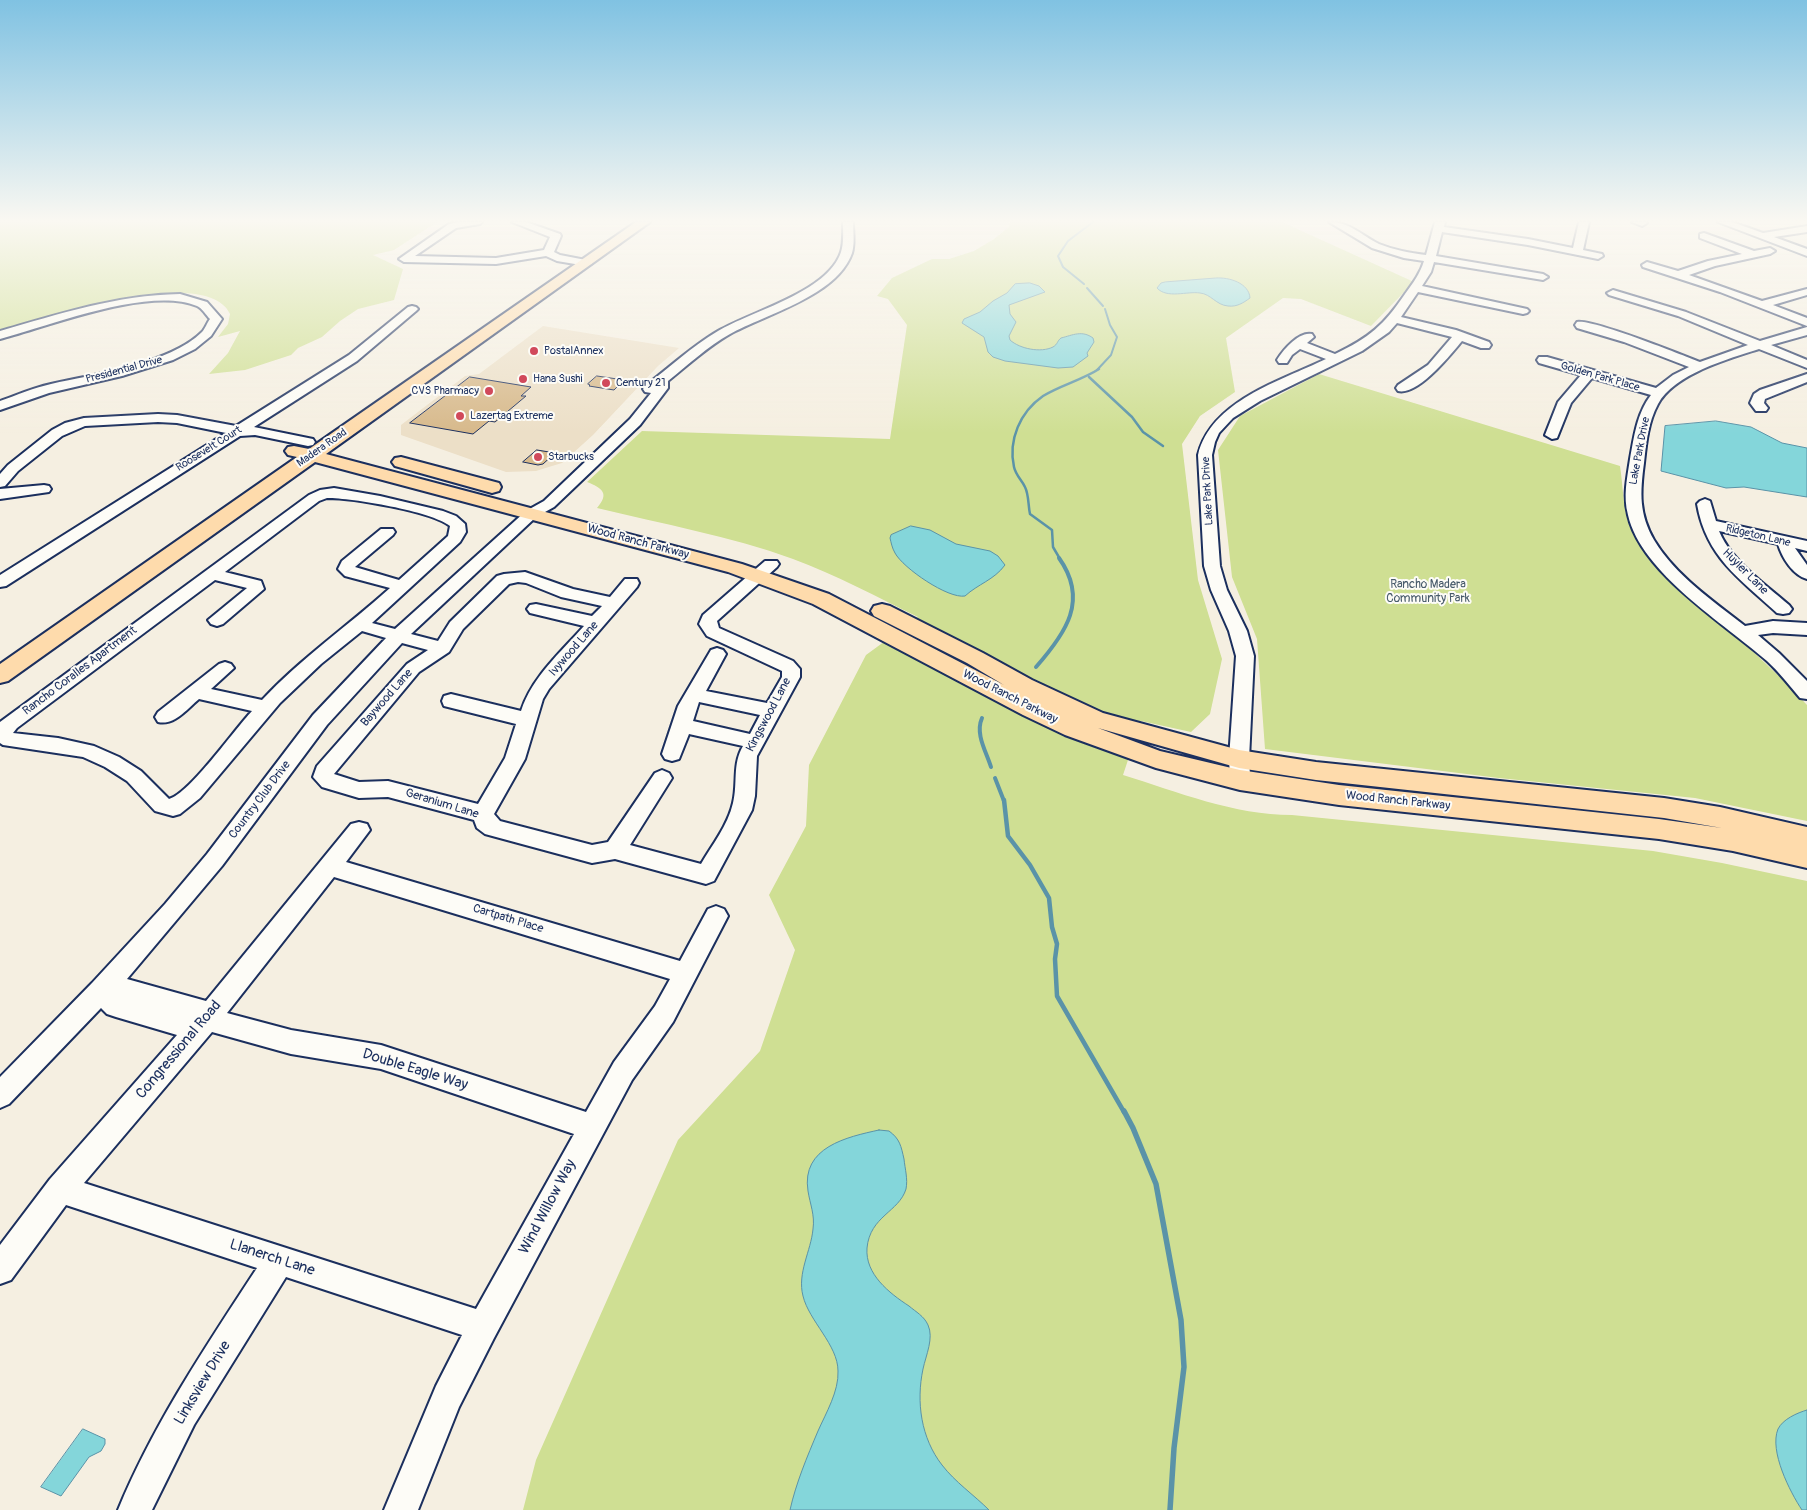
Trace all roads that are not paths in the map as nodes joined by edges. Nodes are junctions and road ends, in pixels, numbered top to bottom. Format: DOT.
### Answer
graph roads {
  1 [pos="536,292"];
  2 [pos="805,292"];
  3 [pos="1413,292"];
  4 [pos="1437,292"];
  5 [pos="1729,292"];
  6 [pos="1805,292"];
  7 [pos="1613,293"];
  8 [pos="1762,304"];
  9 [pos="412,309"];
  10 [pos="1523,311"];
  11 [pos="1394,319"];
  12 [pos="1807,322"];
  13 [pos="1581,325"];
  14 [pos="1807,331"];
  15 [pos="0,335"];
  16 [pos="1460,336"];
  17 [pos="1485,345"];
  18 [pos="1760,346"];
  19 [pos="1283,360"];
  20 [pos="1335,360"];
  21 [pos="1543,360"];
  22 [pos="1807,364"];
  23 [pos="1699,366"];
  24 [pos="1590,373"];
  25 [pos="1807,378"];
  26 [pos="1403,388"];
  27 [pos="1658,393"];
  28 [pos="0,406"];
  29 [pos="1761,408"];
  30 [pos="241,432"];
  31 [pos="1552,435"];
  32 [pos="310,448"];
  33 [pos="0,483"];
  34 [pos="44,489"];
  35 [pos="0,494"];
  36 [pos="1705,504"];
  37 [pos="539,506"];
  38 [pos="1709,524"];
  39 [pos="386,532"];
  40 [pos="1785,542"];
  41 [pos="1807,546"];
  42 [pos="765,570"];
  43 [pos="212,574"];
  44 [pos="1807,574"];
  45 [pos="0,582"];
  46 [pos="631,583"];
  47 [pos="402,586"];
  48 [pos="614,603"];
  49 [pos="536,608"];
  50 [pos="1783,608"];
  51 [pos="217,620"];
  52 [pos="597,623"];
  53 [pos="359,625"];
  54 [pos="1807,630"];
  55 [pos="1742,632"];
  56 [pos="400,636"];
  57 [pos="443,648"];
  58 [pos="8,649"];
  59 [pos="717,654"];
  60 [pos="225,668"];
  61 [pos="0,675"];
  62 [pos="196,692"];
  63 [pos="1807,693"];
  64 [pos="695,694"];
  65 [pos="451,701"];
  66 [pos="266,707"];
  67 [pos="772,711"];
  68 [pos="165,717"];
  69 [pos="528,720"];
  70 [pos="681,725"];
  71 [pos="756,742"];
  72 [pos="672,754"];
  73 [pos="1240,770"];
  74 [pos="323,777"];
  75 [pos="662,778"];
  76 [pos="483,814"];
  77 [pos="359,830"];
  78 [pos="1807,838"];
  79 [pos="615,850"];
  80 [pos="1807,858"];
  81 [pos="329,866"];
  82 [pos="706,875"];
  83 [pos="716,916"];
  84 [pos="686,973"];
  85 [pos="100,991"];
  86 [pos="207,1019"];
  87 [pos="0,1095"];
  88 [pos="591,1127"];
  89 [pos="60,1189"];
  90 [pos="280,1261"];
  91 [pos="0,1269"];
  92 [pos="483,1327"];
  93 [pos="135,1510"];
  94 [pos="401,1510"];
  1 -- 32 [label="main road, Madera Road"];
  2 -- 37 [label="street, Country Club Drive"];
  3 -- 11 [label="street, Lake Park Drive"];
  4 -- 10 [label="street"];
  5 -- 8 [label="street"];
  6 -- 8 [label="street"];
  7 -- 18 [label="street"];
  8 -- 12 [label="street"];
  9 -- 30 [label="street, Roosevelt Court"];
  11 -- 16 [label="street"];
  11 -- 20 [label="street, Lake Park Drive"];
  13 -- 23 [label="street"];
  14 -- 18 [label="street, Lake Park Drive"];
  15 -- 28 [label="street, Presidential Drive"];
  16 -- 17 [label="street"];
  16 -- 26 [label="street"];
  18 -- 22 [label="street"];
  18 -- 23 [label="street, Lake Park Drive"];
  19 -- 20 [label="street"];
  20 -- 73 [label="street, Lake Park Drive"];
  21 -- 24 [label="street, Golden Park Place"];
  23 -- 27 [label="street, Lake Park Drive"];
  24 -- 27 [label="street, Golden Park Place"];
  24 -- 31 [label="street"];
  25 -- 29 [label="street"];
  27 -- 55 [label="street, Lake Park Drive"];
  30 -- 32 [label="street, Wood Ranch Parkway"];
  30 -- 33 [label="street, Wood Ranch Parkway"];
  30 -- 45 [label="street, Roosevelt Court"];
  32 -- 37 [label="main road, Wood Ranch Parkway"];
  32 -- 58 [label="main road, Madera Road"];
  32 -- 61 [label="main road, Madera Road"];
  34 -- 35 [label="street"];
  36 -- 38 [label="street, Huyler Lane"];
  37 -- 42 [label="main road, Wood Ranch Parkway"];
  37 -- 56 [label="street, Country Club Drive"];
  38 -- 40 [label="street, Ridgeton Lane"];
  38 -- 50 [label="street, Huyler Lane"];
  39 -- 47 [label="street"];
  40 -- 41 [label="street, Ridgeton Lane"];
  40 -- 44 [label="street"];
  42 -- 67 [label="street, Kingswood Lane"];
  42 -- 73 [label="main road, Wood Ranch Parkway"];
  43 -- 47 [label="street, Rancho Coralles Apartment"];
  43 -- 51 [label="street"];
  43 -- 66 [label="street, Rancho Coralles Apartment"];
  46 -- 48 [label="street, Ivywood Lane"];
  47 -- 53 [label="street, Rancho Coralles Apartment"];
  48 -- 52 [label="street, Ivywood Lane"];
  48 -- 57 [label="street, Baywood Lane"];
  49 -- 52 [label="street"];
  52 -- 69 [label="street, Ivywood Lane"];
  53 -- 56 [label="street"];
  53 -- 66 [label="street, Rancho Coralles Apartment"];
  54 -- 55 [label="street"];
  55 -- 63 [label="street, Lake Park Drive"];
  56 -- 57 [label="street"];
  56 -- 85 [label="street, Country Club Drive"];
  57 -- 74 [label="street, Baywood Lane"];
  59 -- 64 [label="street"];
  60 -- 62 [label="street"];
  62 -- 66 [label="street"];
  62 -- 68 [label="street"];
  64 -- 67 [label="street"];
  64 -- 70 [label="street"];
  65 -- 69 [label="street"];
  67 -- 71 [label="street, Kingswood Lane"];
  69 -- 76 [label="street, Ivywood Lane"];
  70 -- 71 [label="street"];
  70 -- 72 [label="street"];
  71 -- 82 [label="street, Kingswood Lane"];
  73 -- 78 [label="main road, Wood Ranch Parkway"];
  73 -- 80 [label="main road, Wood Ranch Parkway"];
  74 -- 76 [label="street, Geranium Lane"];
  75 -- 79 [label="street"];
  76 -- 79 [label="street, Geranium Lane"];
  77 -- 81 [label="street, Congressional Road"];
  79 -- 82 [label="street, Geranium Lane"];
  81 -- 84 [label="street, Cartpath Place"];
  81 -- 86 [label="street, Congressional Road"];
  83 -- 84 [label="street, Wind Willow Way"];
  84 -- 88 [label="street, Wind Willow Way"];
  85 -- 86 [label="street"];
  85 -- 87 [label="street, Country Club Drive"];
  86 -- 88 [label="street, Double Eagle Way"];
  86 -- 89 [label="street, Congressional Road"];
  88 -- 92 [label="street, Wind Willow Way"];
  89 -- 90 [label="street, Llanerch Lane"];
  89 -- 91 [label="street, Congressional Road"];
  90 -- 92 [label="street, Llanerch Lane"];
  90 -- 93 [label="street, Linksview Drive"];
  92 -- 94 [label="street, Wind Willow Way"];
}
